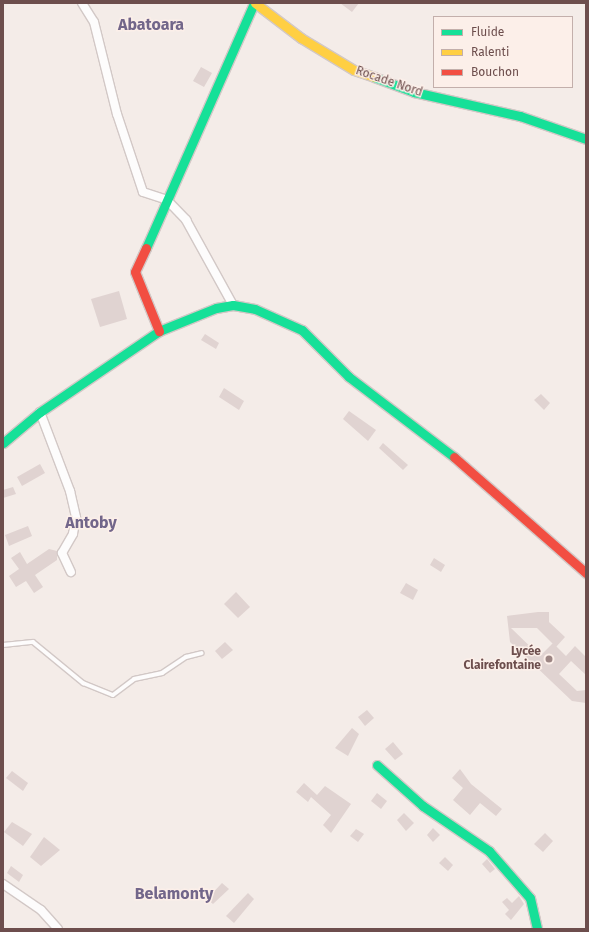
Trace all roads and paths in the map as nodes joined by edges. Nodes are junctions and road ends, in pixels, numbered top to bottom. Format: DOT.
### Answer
graph roads {
  1 [pos="82,3"];
  2 [pos="254,3"];
  3 [pos="586,139"];
  4 [pos="167,200"];
  5 [pos="233,306"];
  6 [pos="159,331"];
  7 [pos="40,412"];
  8 [pos="3,443"];
  9 [pos="71,572"];
  10 [pos="586,573"];
  11 [pos="3,645"];
  12 [pos="202,653"];
  13 [pos="377,765"];
  14 [pos="3,884"];
  15 [pos="58,929"];
  16 [pos="536,929"];
  1 -- 4 [label="street"];
  2 -- 3 [label="street, Rocade Nord"];
  2 -- 4 [label="street"];
  4 -- 5 [label="street"];
  4 -- 6 [label="street"];
  5 -- 6 [label="street"];
  5 -- 10 [label="street"];
  6 -- 7 [label="street"];
  7 -- 8 [label="street"];
  7 -- 9 [label="street"];
  11 -- 12 [label="lane"];
  13 -- 16 [label="street"];
  14 -- 15 [label="street"];
}
